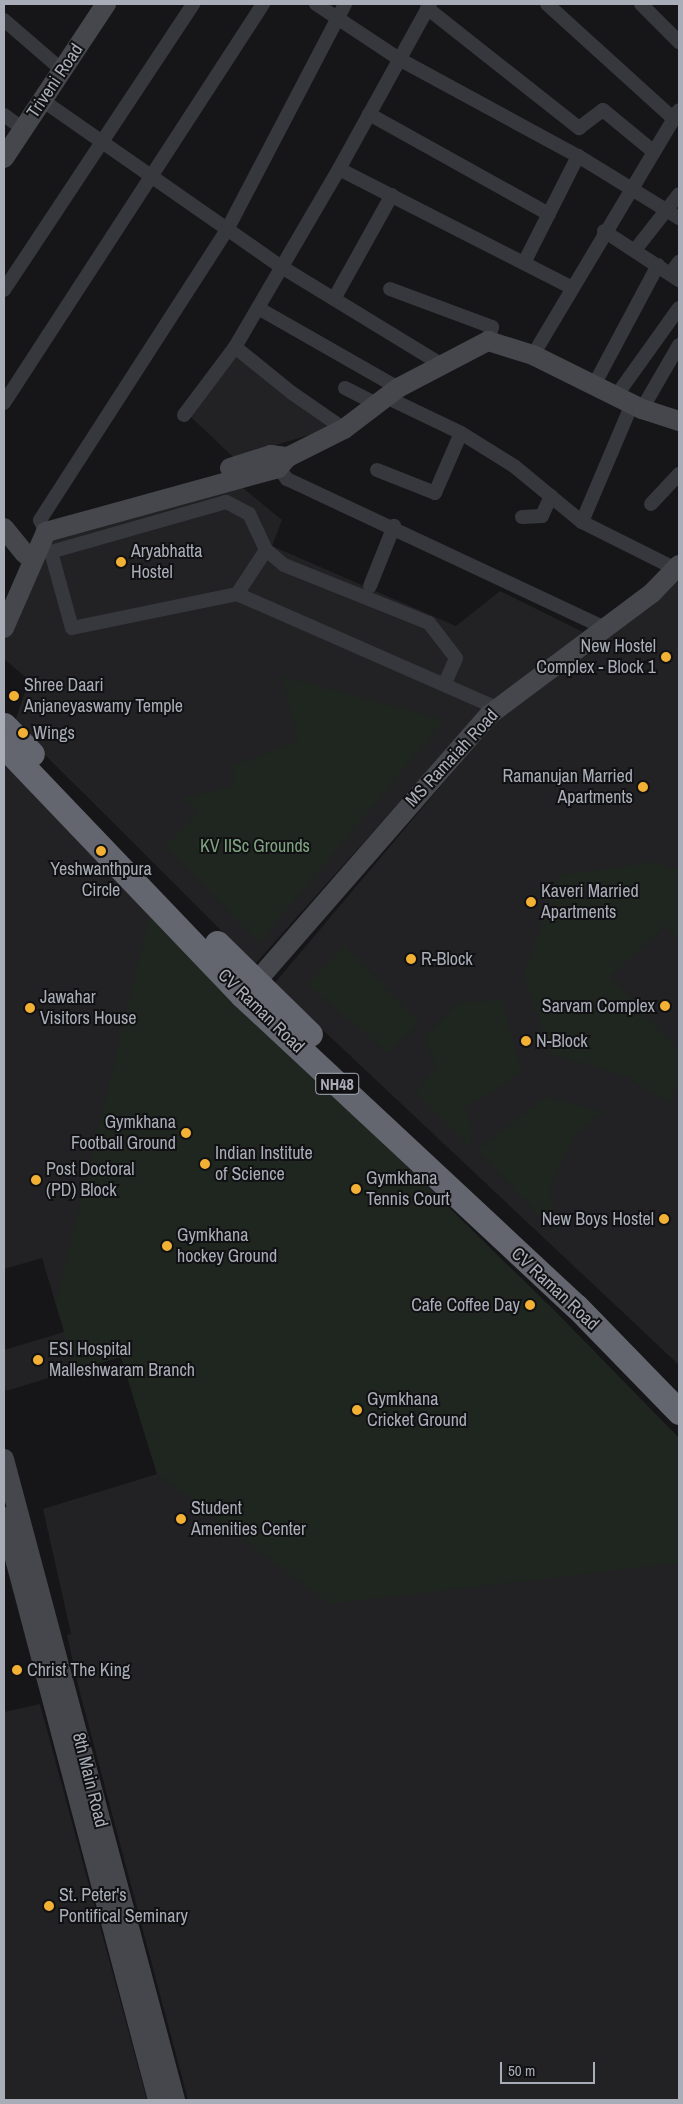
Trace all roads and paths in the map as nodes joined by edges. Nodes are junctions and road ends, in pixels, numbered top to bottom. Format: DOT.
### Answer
graph roads {
  1 [pos="106,4"];
  2 [pos="193,4"];
  3 [pos="263,4"];
  4 [pos="316,4"];
  5 [pos="346,4"];
  6 [pos="546,4"];
  7 [pos="640,4"];
  8 [pos="428,6"];
  9 [pos="337,19"];
  10 [pos="4,20"];
  11 [pos="679,42"];
  12 [pos="399,59"];
  13 [pos="62,70"];
  14 [pos="42,100"];
  15 [pos="369,114"];
  16 [pos="677,114"];
  17 [pos="4,115"];
  18 [pos="23,129"];
  19 [pos="103,141"];
  20 [pos="654,152"];
  21 [pos="578,156"];
  22 [pos="4,158"];
  23 [pos="339,169"];
  24 [pos="152,176"];
  25 [pos="631,187"];
  26 [pos="679,194"];
  27 [pos="392,196"];
  28 [pos="667,210"];
  29 [pos="549,214"];
  30 [pos="679,218"];
  31 [pos="228,228"];
  32 [pos="604,231"];
  33 [pos="635,250"];
  34 [pos="525,261"];
  35 [pos="658,265"];
  36 [pos="280,266"];
  37 [pos="676,272"];
  38 [pos="572,287"];
  39 [pos="390,289"];
  40 [pos="4,290"];
  41 [pos="334,299"];
  42 [pos="258,308"];
  43 [pos="679,308"];
  44 [pos="488,341"];
  45 [pos="679,345"];
  46 [pos="235,346"];
  47 [pos="533,355"];
  48 [pos="442,365"];
  49 [pos="594,385"];
  50 [pos="345,388"];
  51 [pos="387,396"];
  52 [pos="4,403"];
  53 [pos="630,403"];
  54 [pos="184,415"];
  55 [pos="679,420"];
  56 [pos="344,428"];
  57 [pos="462,433"];
  58 [pos="279,460"];
  59 [pos="376,470"];
  60 [pos="679,474"];
  61 [pos="551,496"];
  62 [pos="651,504"];
  63 [pos="522,517"];
  64 [pos="582,522"];
  65 [pos="43,526"];
  66 [pos="394,526"];
  67 [pos="4,528"];
  68 [pos="266,550"];
  69 [pos="25,554"];
  70 [pos="678,567"];
  71 [pos="370,586"];
  72 [pos="237,594"];
  73 [pos="4,602"];
  74 [pos="603,627"];
  75 [pos="4,628"];
  76 [pos="445,683"];
  77 [pos="497,708"];
  78 [pos="4,725"];
  79 [pos="4,746"];
  80 [pos="255,983"];
  81 [pos="679,1389"];
  82 [pos="679,1412"];
  83 [pos="4,1459"];
  84 [pos="4,1517"];
  85 [pos="15,1548"];
  86 [pos="158,2100"];
  87 [pos="174,2100"];
  1 -- 13 [label="main road, Triveni Road"];
  2 -- 19 [label="street"];
  3 -- 24 [label="street"];
  4 -- 9 [label="street"];
  5 -- 9 [label="street"];
  6 -- 16 [label="street"];
  7 -- 11 [label="street"];
  8 -- 12 [label="street"];
  8 -- 20 [label="street"];
  9 -- 12 [label="street"];
  9 -- 31 [label="street"];
  10 -- 13 [label="street"];
  12 -- 15 [label="street"];
  12 -- 21 [label="street"];
  13 -- 14 [label="main road, Triveni Road"];
  14 -- 18 [label="main road, Triveni Road"];
  14 -- 19 [label="street"];
  15 -- 23 [label="street"];
  15 -- 29 [label="street"];
  16 -- 20 [label="street"];
  17 -- 18 [label="street"];
  18 -- 22 [label="main road, Triveni Road"];
  19 -- 24 [label="street"];
  19 -- 40 [label="street"];
  20 -- 25 [label="street"];
  21 -- 25 [label="street"];
  21 -- 29 [label="street"];
  23 -- 27 [label="street"];
  23 -- 36 [label="street"];
  24 -- 31 [label="street"];
  24 -- 52 [label="street"];
  25 -- 28 [label="street"];
  25 -- 32 [label="street"];
  26 -- 28 [label="street"];
  27 -- 34 [label="street"];
  27 -- 41 [label="street"];
  28 -- 30 [label="street"];
  28 -- 33 [label="street"];
  29 -- 34 [label="street"];
  31 -- 36 [label="street"];
  31 -- 65 [label="street"];
  32 -- 33 [label="street"];
  32 -- 38 [label="street"];
  33 -- 35 [label="street"];
  34 -- 38 [label="street"];
  35 -- 37 [label="street"];
  35 -- 49 [label="street"];
  36 -- 41 [label="street"];
  36 -- 42 [label="street"];
  38 -- 47 [label="street"];
  39 -- 44 [label="street"];
  41 -- 48 [label="street"];
  42 -- 46 [label="street"];
  42 -- 51 [label="street"];
  43 -- 53 [label="street"];
  44 -- 47 [label="main road"];
  44 -- 48 [label="main road"];
  45 -- 53 [label="street"];
  46 -- 54 [label="street"];
  46 -- 56 [label="street"];
  47 -- 49 [label="main road"];
  48 -- 51 [label="main road"];
  49 -- 53 [label="main road"];
  50 -- 51 [label="street"];
  51 -- 56 [label="main road"];
  51 -- 57 [label="street"];
  53 -- 55 [label="main road"];
  53 -- 64 [label="street"];
  56 -- 58 [label="main road"];
  57 -- 59 [label="street"];
  57 -- 61 [label="street"];
  58 -- 65 [label="main road"];
  58 -- 66 [label="street"];
  60 -- 62 [label="street"];
  61 -- 63 [label="street"];
  61 -- 64 [label="street"];
  64 -- 70 [label="street"];
  65 -- 69 [label="main road"];
  65 -- 75 [label="main road"];
  66 -- 71 [label="street"];
  66 -- 74 [label="street"];
  67 -- 69 [label="main road"];
  68 -- 72 [label="street"];
  68 -- 72 [label="street"];
  68 -- 76 [label="street"];
  69 -- 73 [label="main road"];
  70 -- 74 [label="main road, MS Ramaiah Road"];
  72 -- 76 [label="street"];
  74 -- 77 [label="main road, MS Ramaiah Road"];
  76 -- 77 [label="street"];
  77 -- 80 [label="main road, MS Ramaiah Road"];
  78 -- 80 [label="highway, CV Raman Road / NH48"];
  79 -- 82 [label="highway, CV Raman Road / NH48"];
  80 -- 81 [label="highway, CV Raman Road / NH48"];
  83 -- 85 [label="main road, 8th Main Road"];
  84 -- 85 [label="main road, 8th Main Road"];
  85 -- 86 [label="main road, 8th Main Road"];
  85 -- 87 [label="main road, 8th Main Road"];
}
